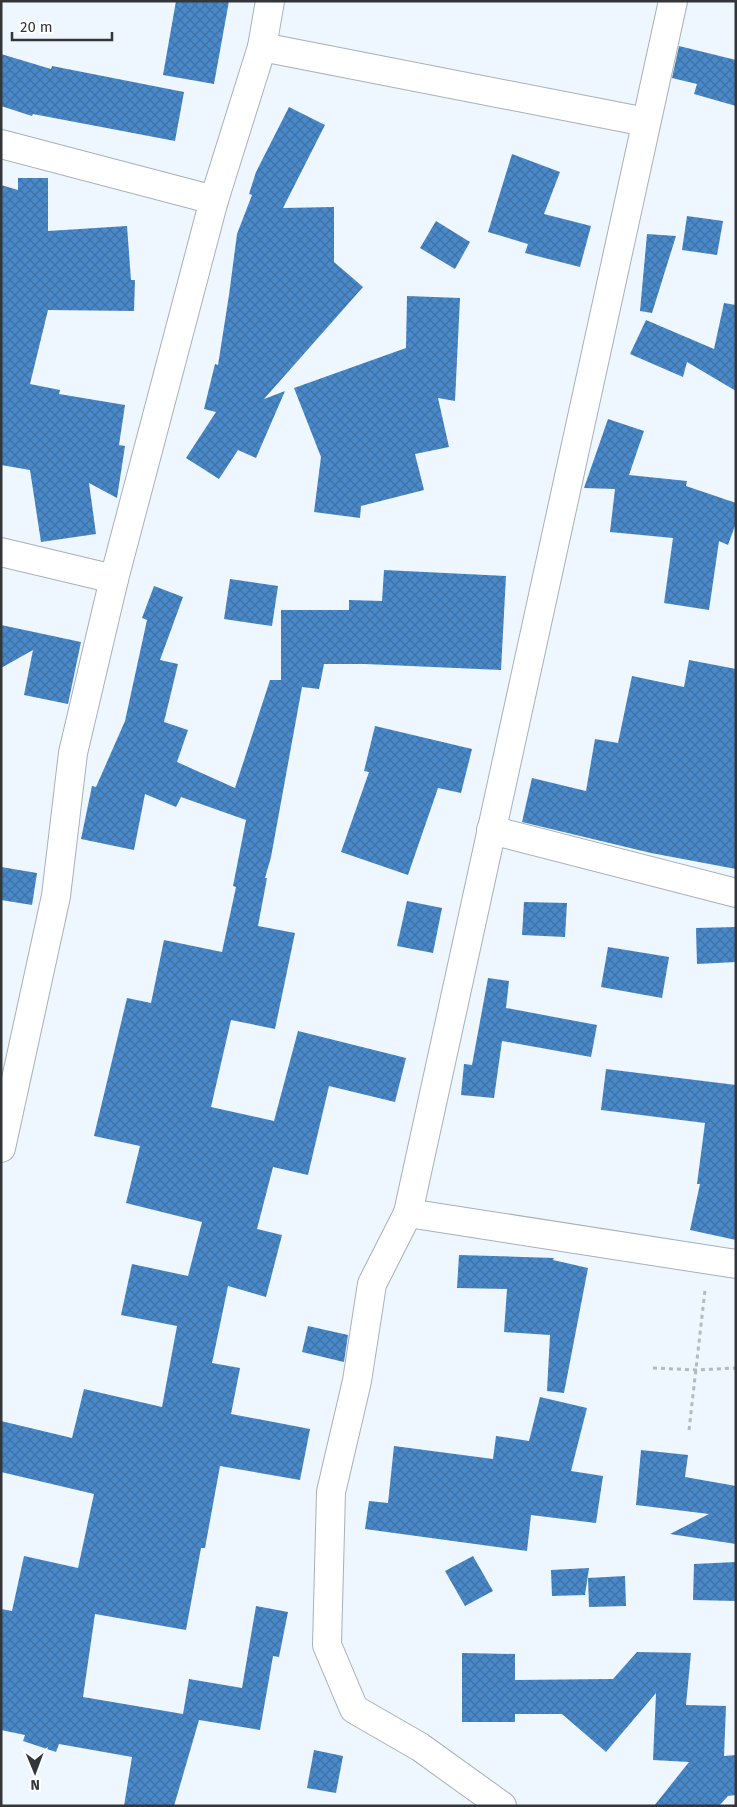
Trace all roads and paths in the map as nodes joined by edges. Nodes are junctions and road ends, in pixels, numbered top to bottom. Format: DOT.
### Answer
graph roads {
  1 [pos="270,1"];
  2 [pos="673,1"];
  3 [pos="262,47"];
  4 [pos="646,122"];
  5 [pos="1,144"];
  6 [pos="214,200"];
  7 [pos="1,552"];
  8 [pos="114,578"];
  9 [pos="491,830"];
  10 [pos="736,893"];
  11 [pos="1,1148"];
  12 [pos="408,1213"];
  13 [pos="708,1260"];
  14 [pos="736,1264"];
  15 [pos="653,1368"];
  16 [pos="736,1368"];
  17 [pos="696,1370"];
  18 [pos="689,1430"];
  19 [pos="502,1806"];
  1 -- 3 [label="street"];
  2 -- 4 [label="street"];
  3 -- 4 [label="street"];
  3 -- 6 [label="street"];
  4 -- 9 [label="street"];
  5 -- 6 [label="street"];
  6 -- 8 [label="street"];
  7 -- 8 [label="street"];
  8 -- 11 [label="street"];
  9 -- 10 [label="street"];
  9 -- 12 [label="street"];
  12 -- 13 [label="street"];
  12 -- 19 [label="street"];
  13 -- 14 [label="street"];
  13 -- 17 [label="path"];
  15 -- 17 [label="path"];
  16 -- 17 [label="path"];
  17 -- 18 [label="path"];
}
